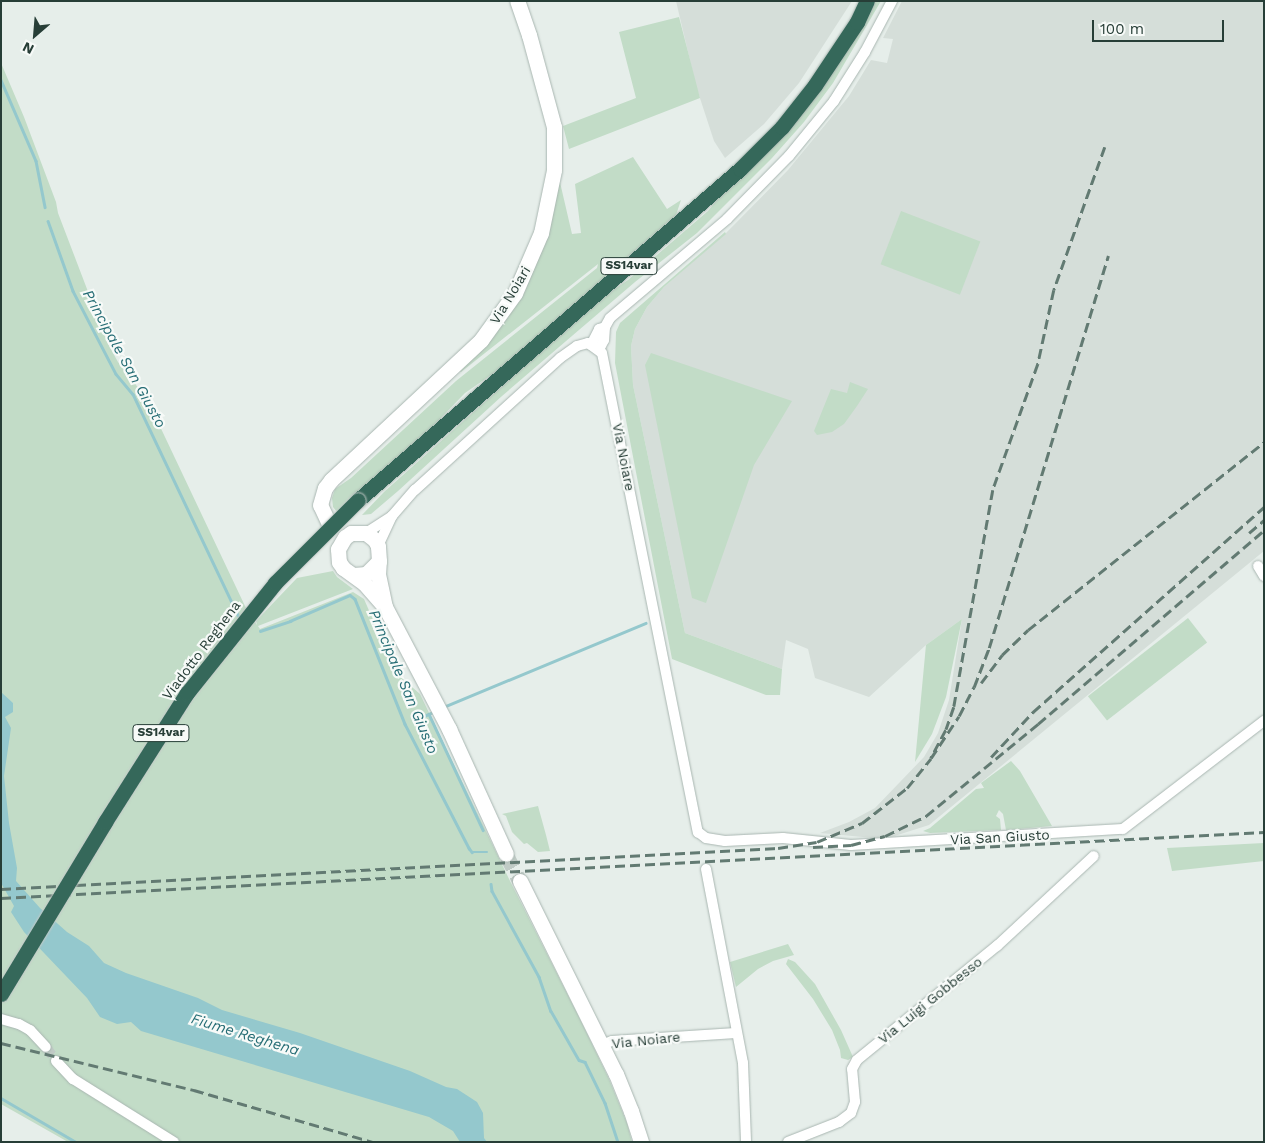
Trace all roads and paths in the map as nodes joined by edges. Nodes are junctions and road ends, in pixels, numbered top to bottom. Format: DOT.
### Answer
graph roads {
  1 [pos="517,1"];
  2 [pos="867,1"];
  3 [pos="892,1"];
  4 [pos="595,348"];
  5 [pos="392,516"];
  6 [pos="330,526"];
  7 [pos="358,533"];
  8 [pos="339,546"];
  9 [pos="378,546"];
  10 [pos="379,561"];
  11 [pos="1258,566"];
  12 [pos="354,575"];
  13 [pos="1264,576"];
  14 [pos="385,607"];
  15 [pos="1264,721"];
  16 [pos="700,836"];
  17 [pos="506,854"];
  18 [pos="1094,856"];
  19 [pos="706,869"];
  20 [pos="520,881"];
  21 [pos="1,994"];
  22 [pos="1,1019"];
  23 [pos="736,1033"];
  24 [pos="601,1045"];
  25 [pos="46,1047"];
  26 [pos="56,1061"];
  27 [pos="174,1142"];
  28 [pos="641,1142"];
  29 [pos="746,1142"];
  30 [pos="788,1142"];
  1 -- 6 [label="street, Via Noiari"];
  2 -- 21 [label="highway, Viadotto Reghena / SS14var, bridge"];
  3 -- 4 [label="street"];
  4 -- 5 [label="street"];
  4 -- 16 [label="street, Via Noiare"];
  5 -- 7 [label="street"];
  5 -- 9 [label="street"];
  6 -- 7 [label="street"];
  6 -- 8 [label="street, Via Noiari"];
  7 -- 8 [label="street"];
  7 -- 9 [label="street"];
  8 -- 12 [label="street"];
  9 -- 10 [label="street"];
  10 -- 12 [label="street"];
  10 -- 14 [label="street"];
  11 -- 13 [label="street"];
  12 -- 14 [label="street"];
  14 -- 17 [label="street"];
  15 -- 16 [label="street, Via San Giusto"];
  18 -- 30 [label="street, Via Luigi Gobbesso"];
  19 -- 23 [label="street"];
  20 -- 24 [label="street"];
  22 -- 25 [label="street"];
  23 -- 24 [label="street, Via Noiare"];
  23 -- 29 [label="street"];
  24 -- 28 [label="street, Via Noiare"];
  26 -- 27 [label="street"];
}
